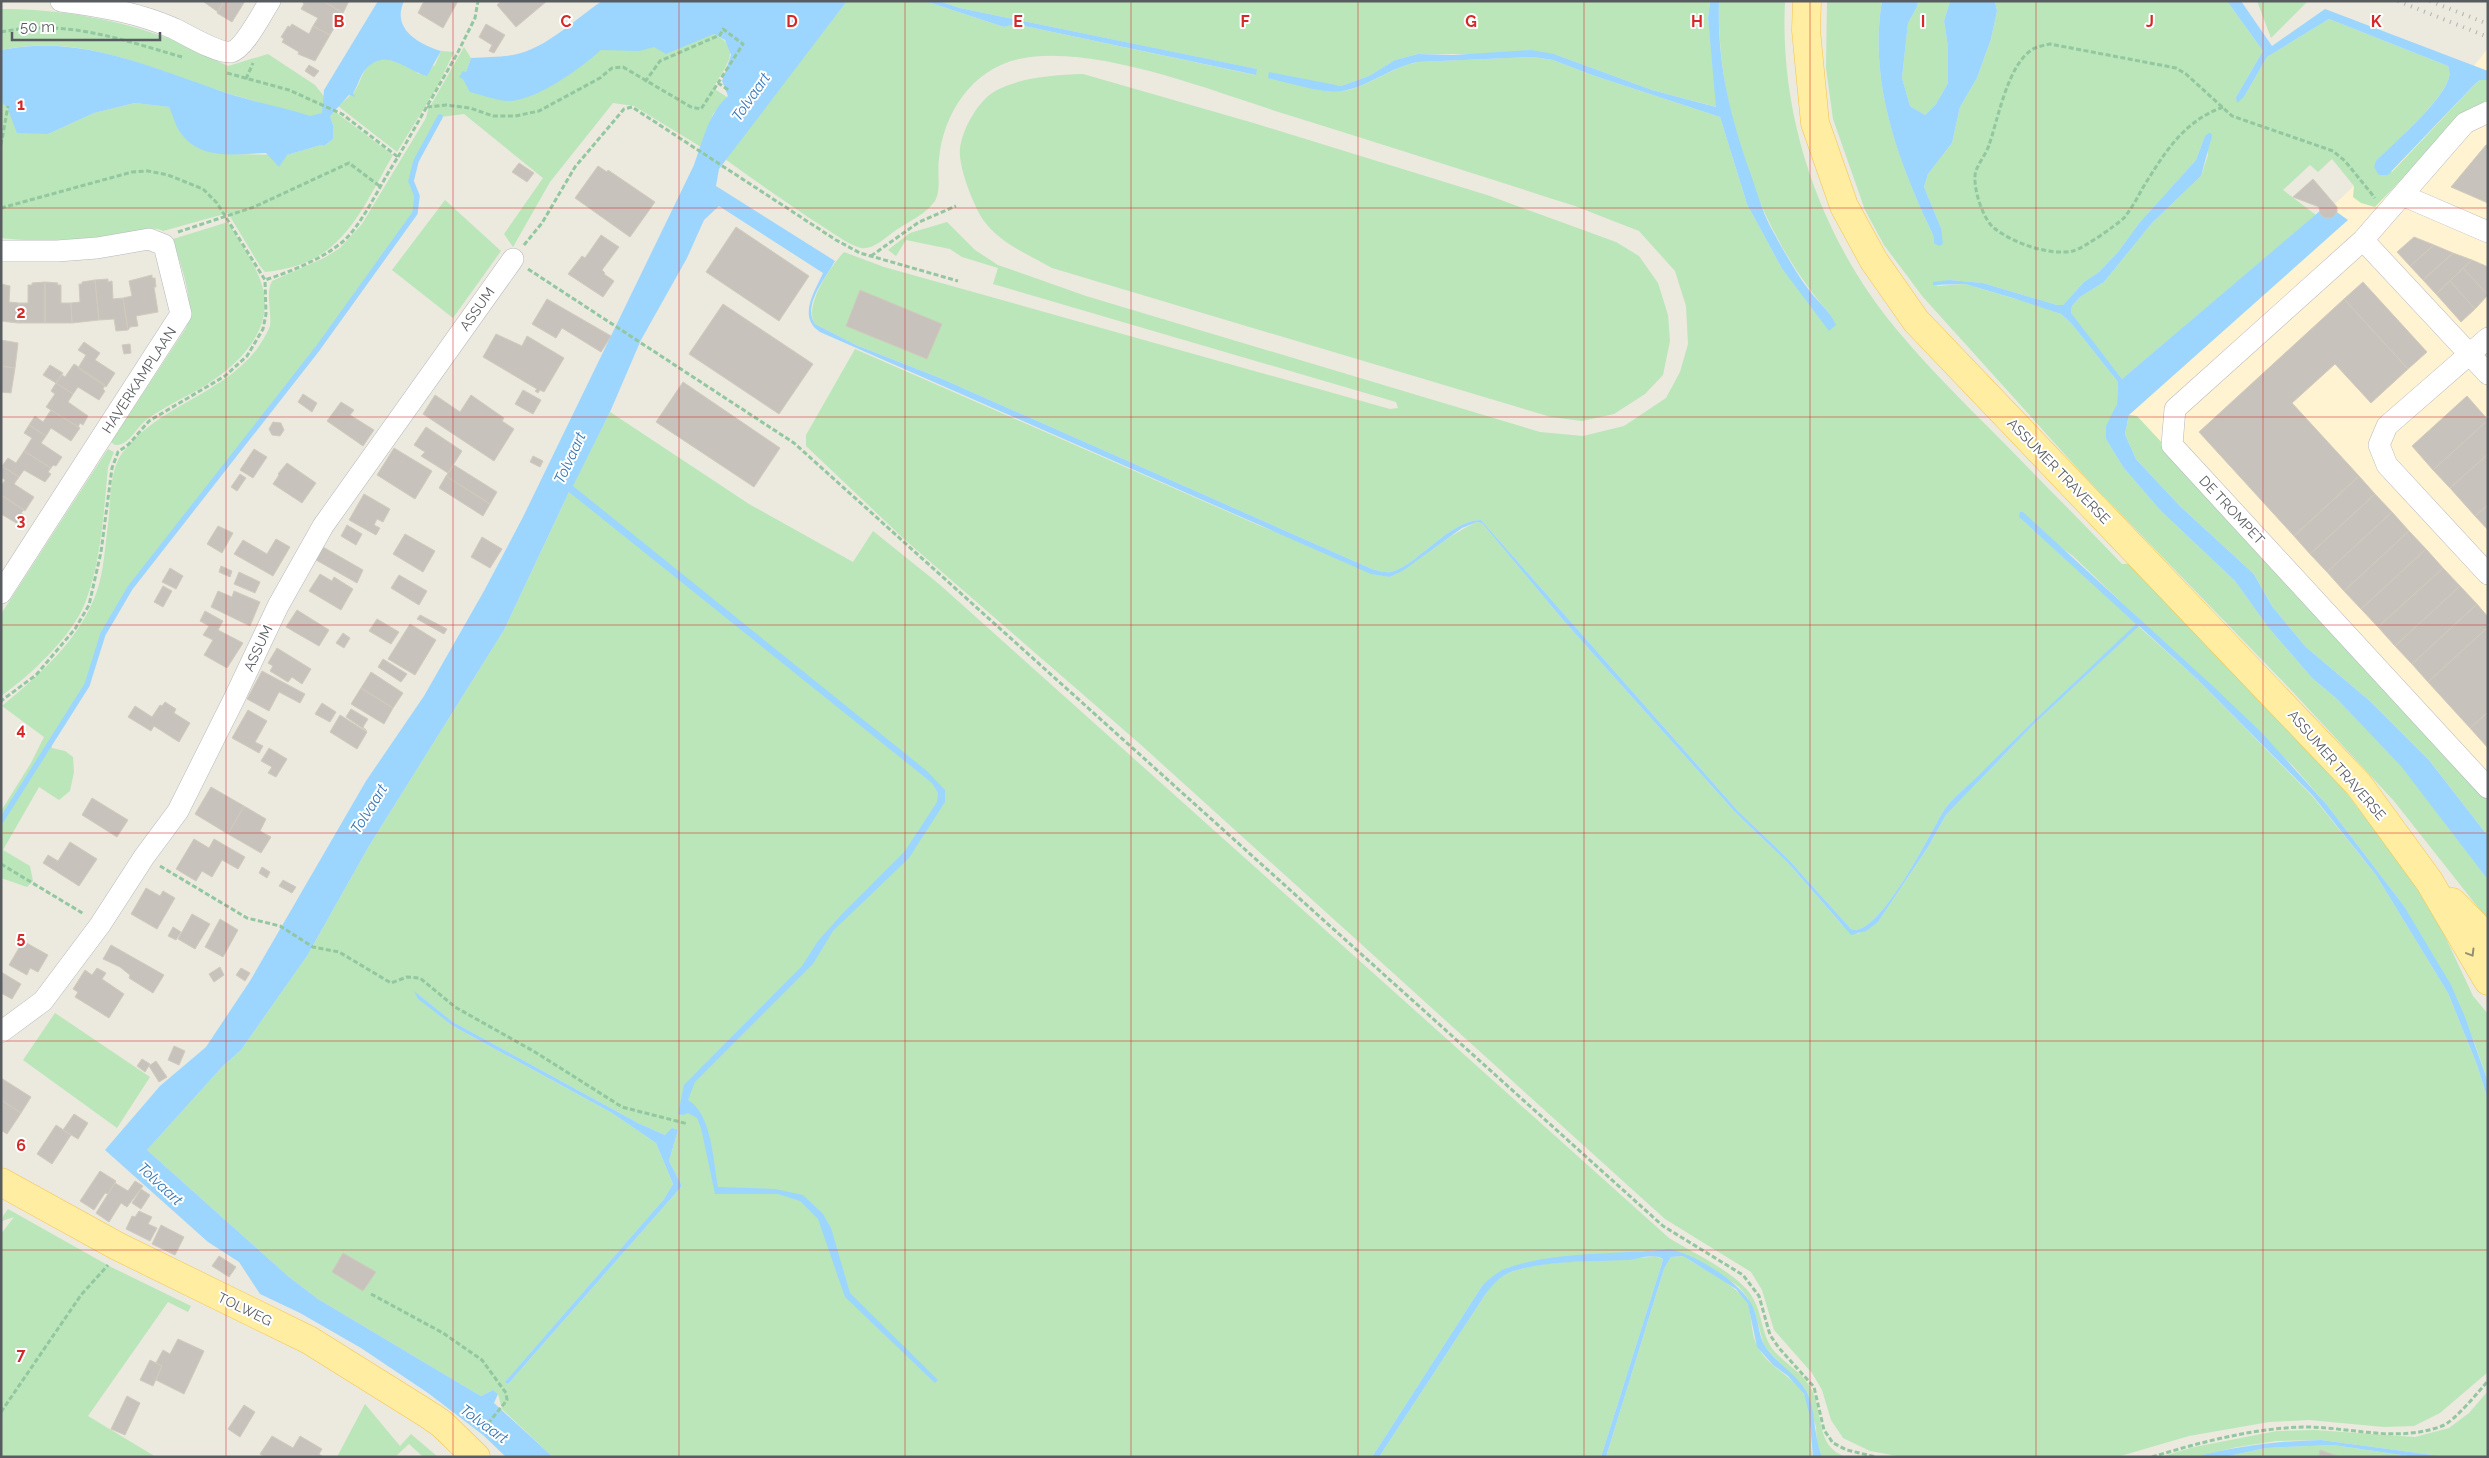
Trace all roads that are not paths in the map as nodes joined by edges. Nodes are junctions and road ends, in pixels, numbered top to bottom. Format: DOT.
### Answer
graph roads {
  1 [pos="60,1"];
  2 [pos="270,1"];
  3 [pos="1807,1"];
  4 [pos="2488,112"];
  5 [pos="2402,195"];
  6 [pos="2488,232"];
  7 [pos="2363,240"];
  8 [pos="1,251"];
  9 [pos="513,259"];
  10 [pos="2488,338"];
  11 [pos="2470,355"];
  12 [pos="2488,374"];
  13 [pos="2488,574"];
  14 [pos="1,593"];
  15 [pos="2488,788"];
  16 [pos="2429,881"];
  17 [pos="2488,938"];
  18 [pos="2488,981"];
  19 [pos="1,1032"];
  20 [pos="1,1182"];
  21 [pos="478,1445"];
  1 -- 2 [label="street"];
  3 -- 16 [label="main road, ASSUMER TRAVERSE"];
  4 -- 5 [label="street, DE TROMPET"];
  5 -- 6 [label="street"];
  5 -- 7 [label="street, DE TROMPET"];
  7 -- 11 [label="street"];
  7 -- 15 [label="street, DE TROMPET"];
  8 -- 14 [label="street, HAVERKAMPLAAN"];
  9 -- 19 [label="street, ASSUM"];
  10 -- 11 [label="street"];
  11 -- 12 [label="street"];
  11 -- 13 [label="street"];
  16 -- 17 [label="main road, ASSUMER TRAVERSE"];
  16 -- 18 [label="main road, ASSUMER TRAVERSE, one-way"];
  20 -- 21 [label="main road, TOLWEG"];
}
